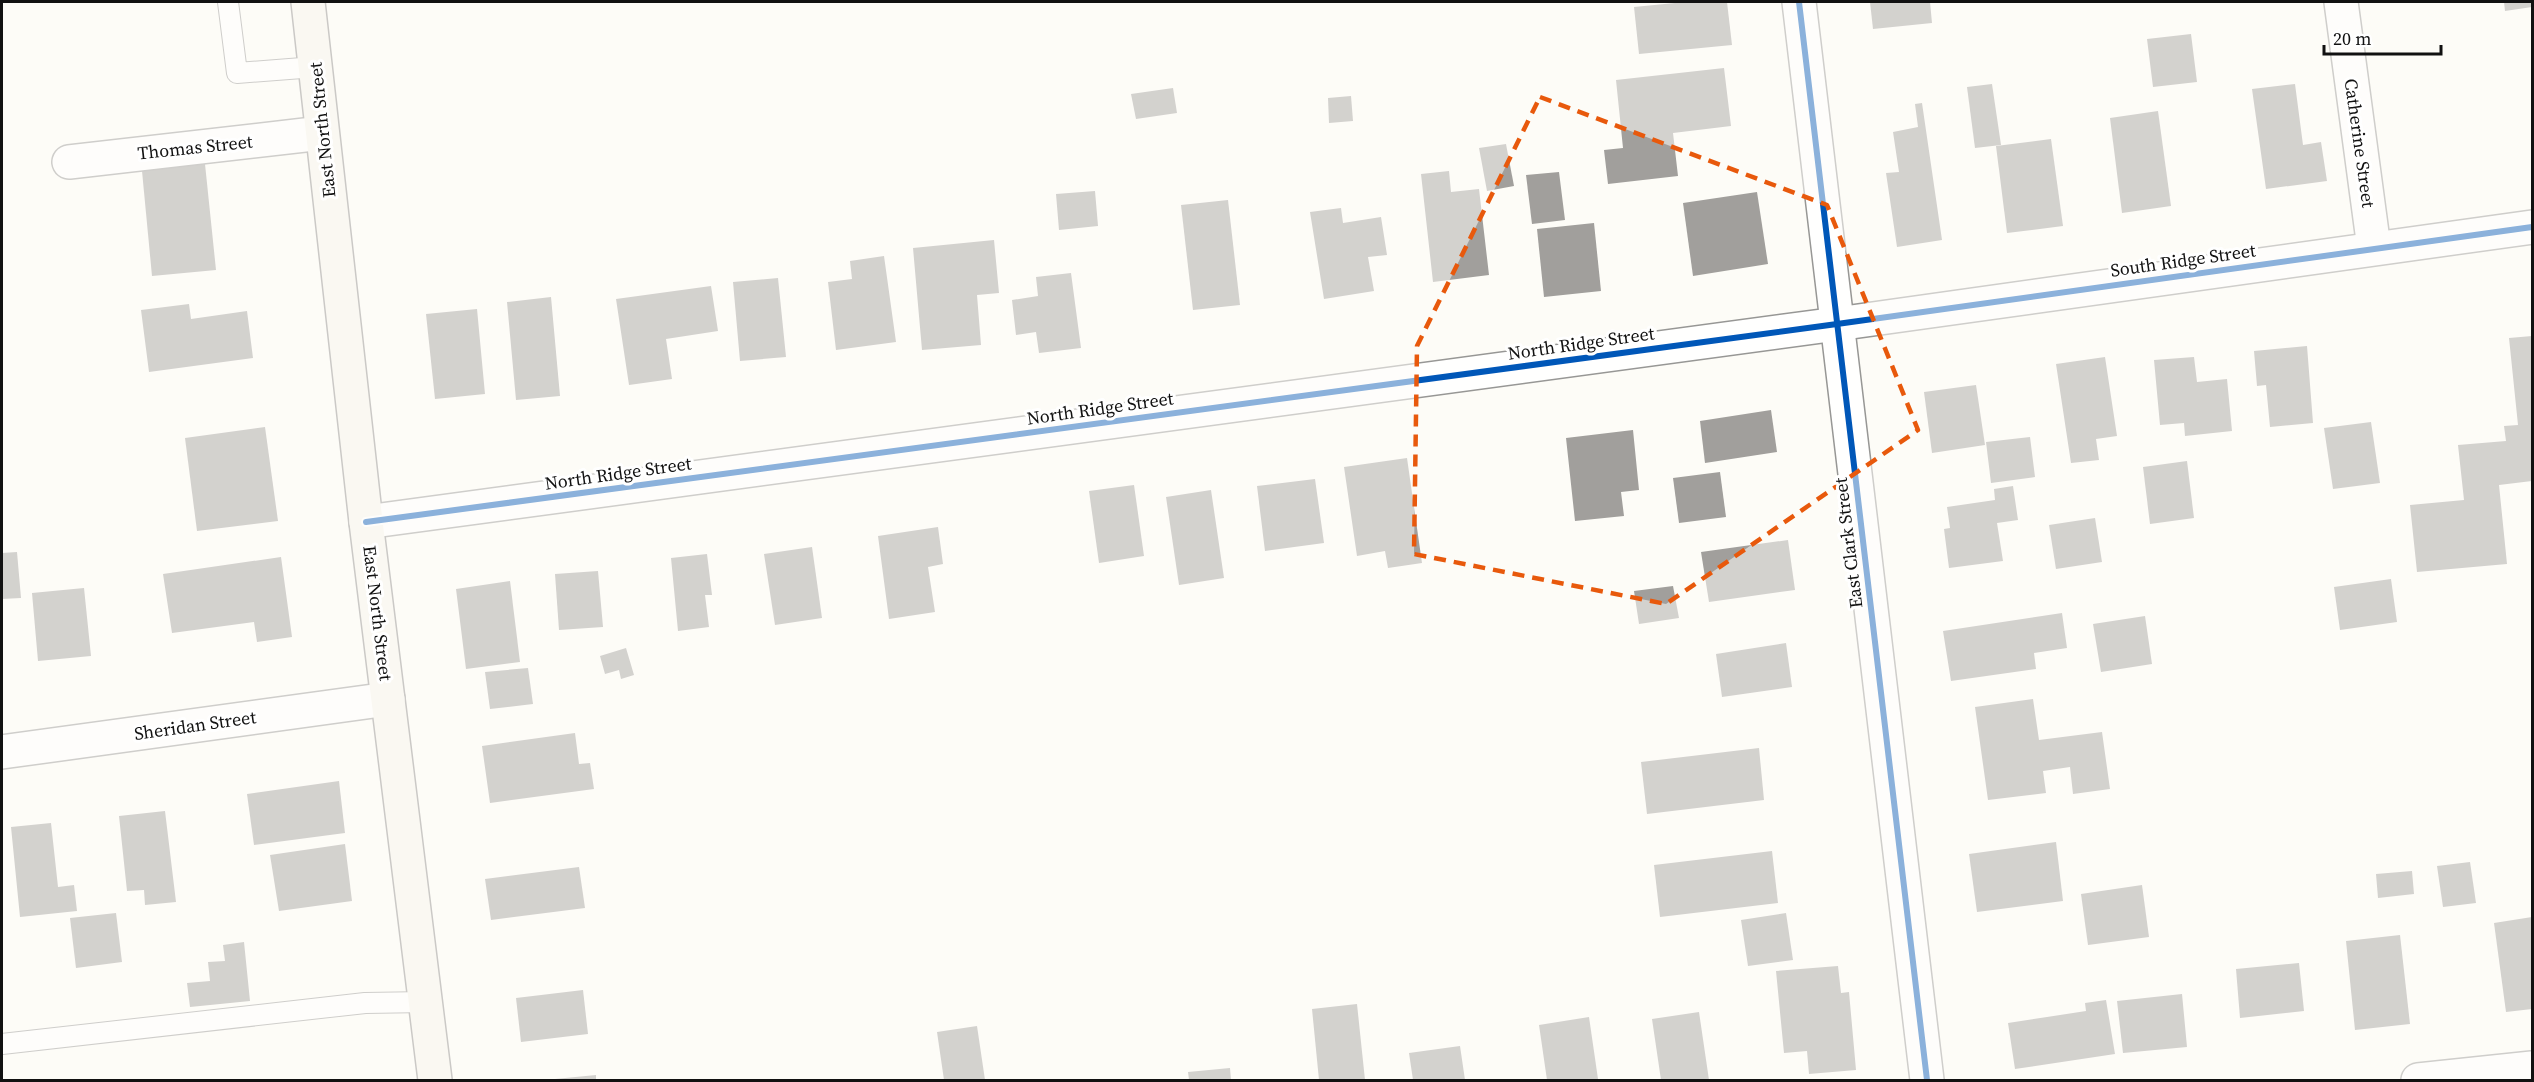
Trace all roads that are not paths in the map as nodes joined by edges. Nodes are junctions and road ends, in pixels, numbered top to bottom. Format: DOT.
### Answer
graph roads {
  1 [pos="228,2"];
  2 [pos="308,2"];
  3 [pos="1799,2"];
  4 [pos="2342,2"];
  5 [pos="315,67"];
  6 [pos="322,133"];
  7 [pos="69,162"];
  8 [pos="2532,227"];
  9 [pos="2374,248"];
  10 [pos="1837,324"];
  11 [pos="366,522"];
  12 [pos="388,699"];
  13 [pos="2,752"];
  14 [pos="426,1002"];
  15 [pos="2,1044"];
  16 [pos="2532,1068"];
  17 [pos="435,1080"];
  18 [pos="1927,1080"];
  19 [pos="2418,1080"];
  1 -- 5 [label="lane"];
  2 -- 5 [label="street, East North Street"];
  3 -- 10 [label="street, East Clark Street"];
  4 -- 9 [label="street, Catherine Street"];
  5 -- 6 [label="street, East North Street"];
  6 -- 7 [label="street, Thomas Street"];
  6 -- 11 [label="street, East North Street"];
  8 -- 9 [label="street, South Ridge Street"];
  9 -- 10 [label="street, South Ridge Street"];
  10 -- 11 [label="street, North Ridge Street"];
  10 -- 18 [label="street, East Clark Street"];
  11 -- 12 [label="street, East North Street"];
  12 -- 13 [label="street, Sheridan Street"];
  12 -- 14 [label="street, East North Street"];
  14 -- 15 [label="lane"];
  14 -- 17 [label="street, East North Street"];
  16 -- 19 [label="street"];
}
